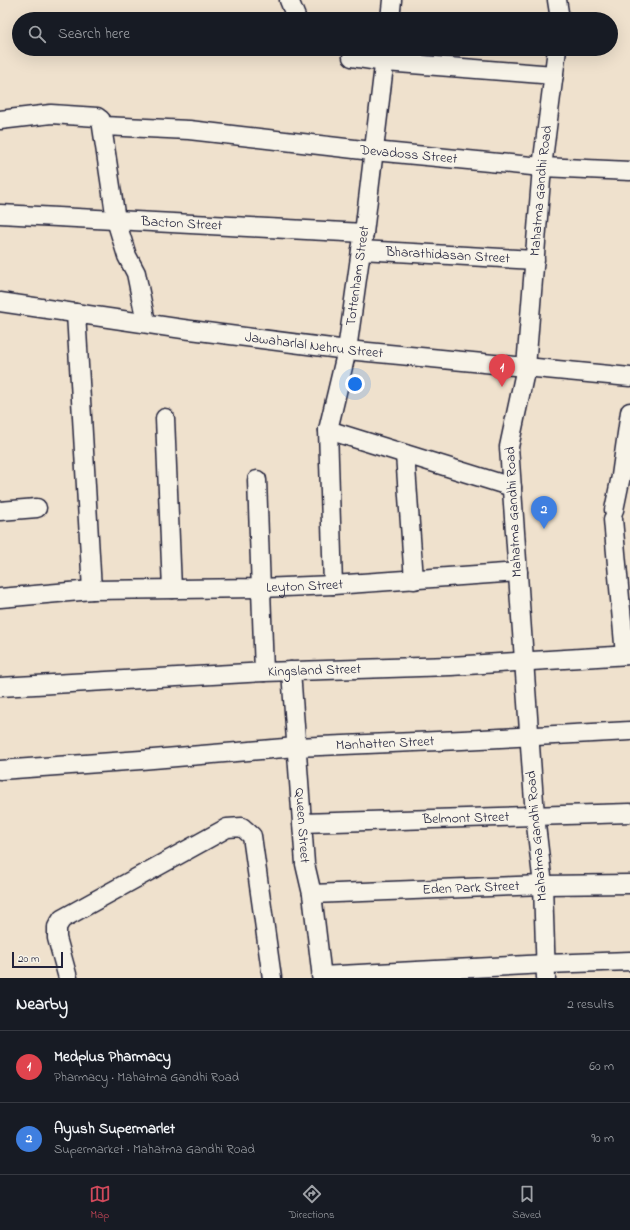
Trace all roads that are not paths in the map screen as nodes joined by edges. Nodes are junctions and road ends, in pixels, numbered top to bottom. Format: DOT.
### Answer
graph roads {
  1 [pos="289,0"];
  2 [pos="392,0"];
  3 [pos="557,0"];
  4 [pos="294,12"];
  5 [pos="391,12"];
  6 [pos="559,12"];
  7 [pos="369,56"];
  8 [pos="386,56"];
  9 [pos="394,56"];
  10 [pos="556,56"];
  11 [pos="352,57"];
  12 [pos="554,75"];
  13 [pos="0,120"];
  14 [pos="103,126"];
  15 [pos="374,151"];
  16 [pos="542,167"];
  17 [pos="630,172"];
  18 [pos="0,214"];
  19 [pos="116,220"];
  20 [pos="363,241"];
  21 [pos="535,260"];
  22 [pos="0,302"];
  23 [pos="76,313"];
  24 [pos="146,322"];
  25 [pos="347,350"];
  26 [pos="526,367"];
  27 [pos="630,376"];
  28 [pos="630,412"];
  29 [pos="165,418"];
  30 [pos="328,430"];
  31 [pos="405,454"];
  32 [pos="625,477"];
  33 [pos="257,480"];
  34 [pos="512,488"];
  35 [pos="37,508"];
  36 [pos="0,511"];
  37 [pos="518,572"];
  38 [pos="414,580"];
  39 [pos="334,585"];
  40 [pos="261,588"];
  41 [pos="172,589"];
  42 [pos="92,590"];
  43 [pos="0,598"];
  44 [pos="627,655"];
  45 [pos="524,662"];
  46 [pos="291,671"];
  47 [pos="264,672"];
  48 [pos="0,687"];
  49 [pos="630,731"];
  50 [pos="529,736"];
  51 [pos="296,747"];
  52 [pos="0,770"];
  53 [pos="630,813"];
  54 [pos="535,816"];
  55 [pos="302,823"];
  56 [pos="630,884"];
  57 [pos="543,885"];
  58 [pos="312,894"];
  59 [pos="630,961"];
  60 [pos="546,971"];
  61 [pos="321,977"];
  62 [pos="68,978"];
  63 [pos="272,978"];
  1 -- 4 [label="street"];
  2 -- 5 [label="street"];
  3 -- 6 [label="street"];
  7 -- 11 [label="street"];
  8 -- 15 [label="street, Tottenham Street"];
  9 -- 12 [label="street"];
  10 -- 12 [label="street, Mahatma Gandhi Road"];
  12 -- 16 [label="street, Mahatma Gandhi Road"];
  13 -- 14 [label="street"];
  14 -- 15 [label="street, Devadoss Street"];
  14 -- 19 [label="street"];
  15 -- 16 [label="street, Devadoss Street"];
  15 -- 20 [label="street, Tottenham Street"];
  16 -- 17 [label="street, Devadoss Street"];
  16 -- 21 [label="street, Mahatma Gandhi Road"];
  18 -- 19 [label="street, Bacton Street"];
  19 -- 20 [label="street, Bacton Street"];
  19 -- 24 [label="street"];
  20 -- 21 [label="street, Bharathidasan Street"];
  20 -- 25 [label="street, Tottenham Street"];
  21 -- 26 [label="street, Mahatma Gandhi Road"];
  22 -- 23 [label="street, Jawaharlal Nehru Street"];
  23 -- 24 [label="street, Jawaharlal Nehru Street"];
  23 -- 42 [label="street"];
  24 -- 25 [label="street, Jawaharlal Nehru Street"];
  25 -- 26 [label="street, Jawaharlal Nehru Street"];
  25 -- 30 [label="street, Tottenham Street"];
  26 -- 27 [label="street, Jawaharlal Nehru Street"];
  26 -- 34 [label="street, Mahatma Gandhi Road"];
  28 -- 32 [label="street"];
  29 -- 41 [label="street"];
  30 -- 31 [label="street"];
  30 -- 39 [label="street, Tottenham Street"];
  31 -- 34 [label="street"];
  31 -- 38 [label="street"];
  32 -- 44 [label="street"];
  33 -- 40 [label="street"];
  34 -- 37 [label="street, Mahatma Gandhi Road"];
  35 -- 36 [label="street"];
  37 -- 38 [label="street, Leyton Street"];
  37 -- 45 [label="street, Mahatma Gandhi Road"];
  38 -- 39 [label="street, Leyton Street"];
  39 -- 40 [label="street, Leyton Street"];
  40 -- 41 [label="street, Leyton Street"];
  40 -- 47 [label="street"];
  41 -- 42 [label="street, Leyton Street"];
  42 -- 43 [label="street, Leyton Street"];
  44 -- 45 [label="street, Kingsland Street"];
  45 -- 46 [label="street, Kingsland Street"];
  45 -- 50 [label="street, Mahatma Gandhi Road"];
  46 -- 47 [label="street, Kingsland Street"];
  46 -- 51 [label="street, Queen Street"];
  47 -- 48 [label="street, Kingsland Street"];
  49 -- 50 [label="street, Manhatten Street"];
  50 -- 51 [label="street, Manhatten Street"];
  50 -- 54 [label="street, Mahatma Gandhi Road"];
  51 -- 52 [label="street, Manhatten Street"];
  51 -- 55 [label="street, Queen Street"];
  53 -- 54 [label="street, Belmont Street"];
  54 -- 55 [label="street, Belmont Street"];
  54 -- 57 [label="street, Mahatma Gandhi Road"];
  55 -- 58 [label="street, Queen Street"];
  56 -- 57 [label="street, Eden Park Street"];
  57 -- 58 [label="street, Eden Park Street"];
  57 -- 60 [label="street, Mahatma Gandhi Road"];
  58 -- 61 [label="street, Queen Street"];
  59 -- 60 [label="street"];
  60 -- 61 [label="street"];
  62 -- 63 [label="street"];
}
